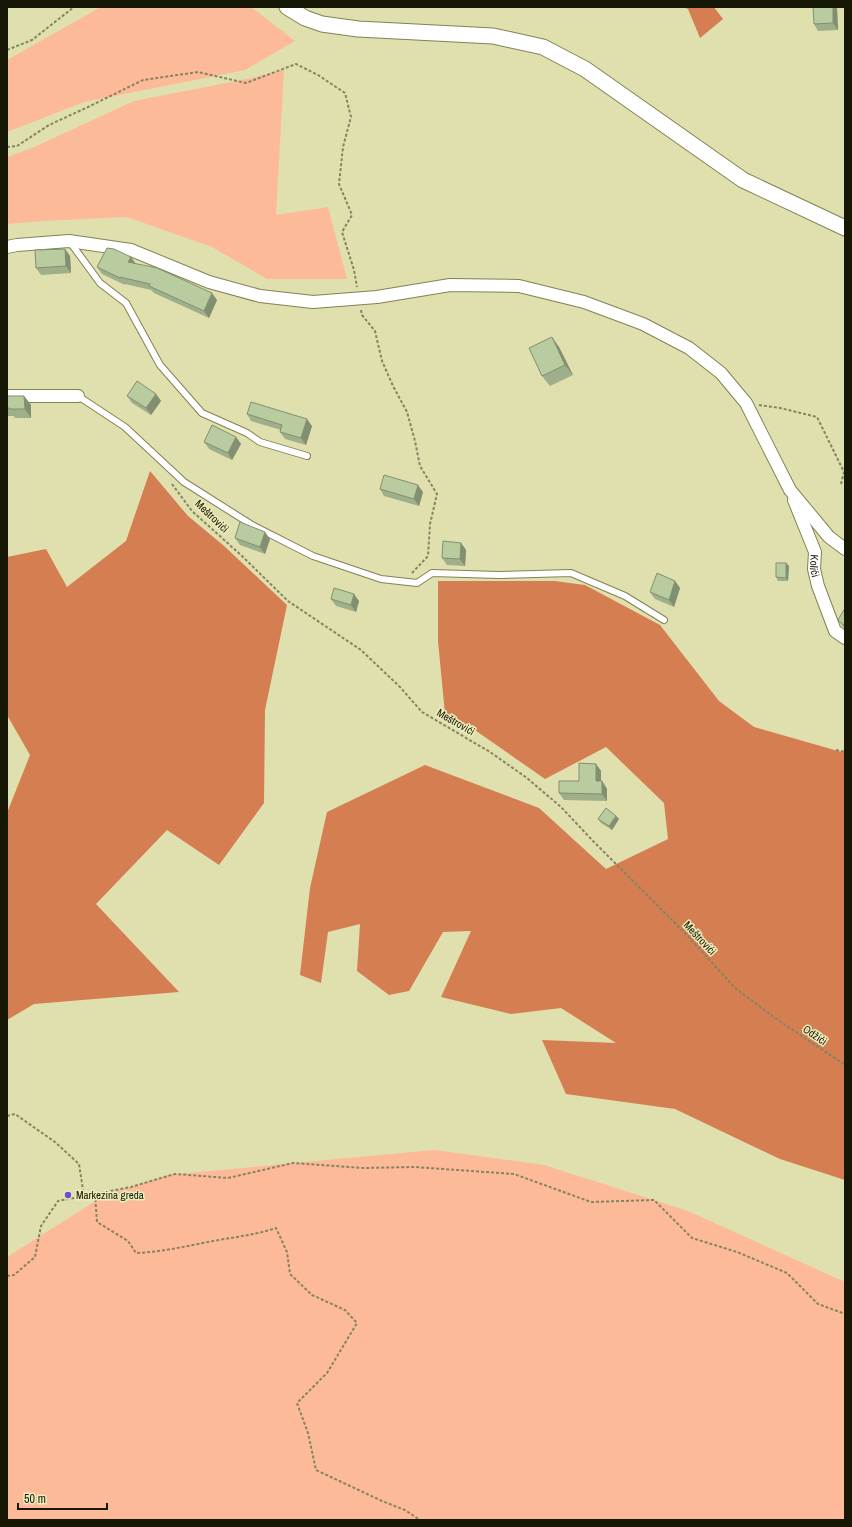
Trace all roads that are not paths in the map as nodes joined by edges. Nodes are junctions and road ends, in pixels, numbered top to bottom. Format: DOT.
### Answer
graph roads {
  1 [pos="287,7"];
  2 [pos="845,228"];
  3 [pos="69,241"];
  4 [pos="7,247"];
  5 [pos="7,396"];
  6 [pos="78,396"];
  7 [pos="307,456"];
  8 [pos="790,490"];
  9 [pos="845,548"];
  10 [pos="664,620"];
  11 [pos="845,638"];
  1 -- 2 [label="street"];
  3 -- 4 [label="street"];
  3 -- 7 [label="lane"];
  3 -- 8 [label="street"];
  5 -- 6 [label="street"];
  6 -- 10 [label="lane"];
  8 -- 9 [label="street"];
  8 -- 11 [label="street, Kolići"];
}
